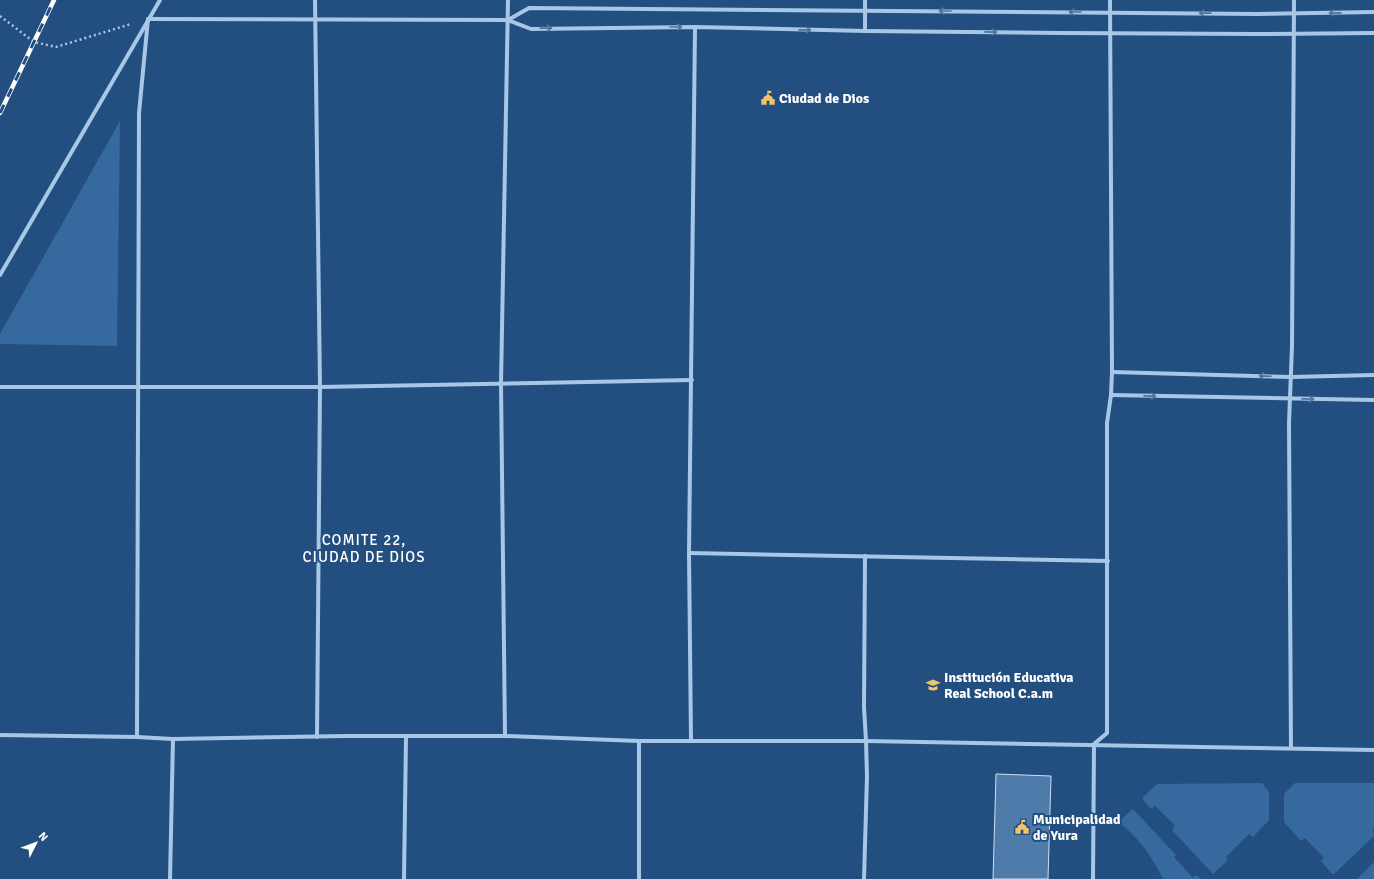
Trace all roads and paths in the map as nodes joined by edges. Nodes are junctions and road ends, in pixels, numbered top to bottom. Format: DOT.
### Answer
graph roads {
  1 [pos="160,0"];
  2 [pos="315,0"];
  3 [pos="508,0"];
  4 [pos="865,0"];
  5 [pos="1110,0"];
  6 [pos="1294,0"];
  7 [pos="865,11"];
  8 [pos="1110,12"];
  9 [pos="1374,12"];
  10 [pos="1294,14"];
  11 [pos="0,16"];
  12 [pos="148,19"];
  13 [pos="314,20"];
  14 [pos="508,20"];
  15 [pos="695,27"];
  16 [pos="865,31"];
  17 [pos="1110,33"];
  18 [pos="1374,33"];
  19 [pos="1294,34"];
  20 [pos="0,275"];
  21 [pos="1112,372"];
  22 [pos="1374,375"];
  23 [pos="1291,377"];
  24 [pos="692,380"];
  25 [pos="501,384"];
  26 [pos="320,387"];
  27 [pos="0,388"];
  28 [pos="138,388"];
  29 [pos="1111,395"];
  30 [pos="1290,398"];
  31 [pos="1374,400"];
  32 [pos="689,553"];
  33 [pos="865,556"];
  34 [pos="1108,561"];
  35 [pos="0,735"];
  36 [pos="505,736"];
  37 [pos="137,737"];
  38 [pos="317,737"];
  39 [pos="406,737"];
  40 [pos="173,739"];
  41 [pos="692,740"];
  42 [pos="639,741"];
  43 [pos="866,741"];
  44 [pos="1094,744"];
  45 [pos="1291,748"];
  46 [pos="1374,750"];
  47 [pos="170,879"];
  48 [pos="404,879"];
  49 [pos="638,879"];
  50 [pos="864,879"];
  51 [pos="1093,879"];
  1 -- 12 [label="street"];
  2 -- 13 [label="street"];
  3 -- 14 [label="street"];
  4 -- 7 [label="street"];
  5 -- 8 [label="street"];
  6 -- 10 [label="street"];
  8 -- 7 [label="street, one-way"];
  7 -- 14 [label="street"];
  7 -- 16 [label="street"];
  10 -- 8 [label="street, one-way"];
  8 -- 17 [label="street"];
  9 -- 10 [label="street, one-way"];
  10 -- 19 [label="street"];
  11 -- 12 [label="path"];
  12 -- 13 [label="street"];
  12 -- 20 [label="street"];
  12 -- 28 [label="street"];
  13 -- 14 [label="street"];
  13 -- 26 [label="street"];
  14 -- 15 [label="street, one-way"];
  14 -- 25 [label="street"];
  15 -- 16 [label="street, one-way"];
  15 -- 24 [label="street"];
  16 -- 17 [label="street, one-way"];
  17 -- 19 [label="street"];
  17 -- 21 [label="street"];
  18 -- 19 [label="street"];
  19 -- 23 [label="street"];
  23 -- 21 [label="street, one-way"];
  21 -- 29 [label="street"];
  22 -- 23 [label="street"];
  23 -- 30 [label="street"];
  24 -- 25 [label="street"];
  24 -- 32 [label="street"];
  25 -- 26 [label="street"];
  25 -- 36 [label="street"];
  26 -- 28 [label="street"];
  26 -- 38 [label="street"];
  27 -- 28 [label="street"];
  28 -- 37 [label="street"];
  29 -- 30 [label="street, one-way"];
  29 -- 34 [label="street"];
  30 -- 31 [label="street, one-way"];
  30 -- 45 [label="street"];
  32 -- 33 [label="street"];
  32 -- 41 [label="street"];
  33 -- 34 [label="street"];
  33 -- 43 [label="street"];
  34 -- 44 [label="street"];
  35 -- 37 [label="street"];
  36 -- 39 [label="street"];
  36 -- 42 [label="street"];
  37 -- 40 [label="street"];
  38 -- 39 [label="street"];
  38 -- 40 [label="street"];
  39 -- 48 [label="street"];
  40 -- 47 [label="street"];
  41 -- 42 [label="street"];
  41 -- 43 [label="street"];
  42 -- 49 [label="street"];
  43 -- 44 [label="street"];
  43 -- 50 [label="street"];
  44 -- 45 [label="street"];
  44 -- 51 [label="street"];
  45 -- 46 [label="street"];
}
